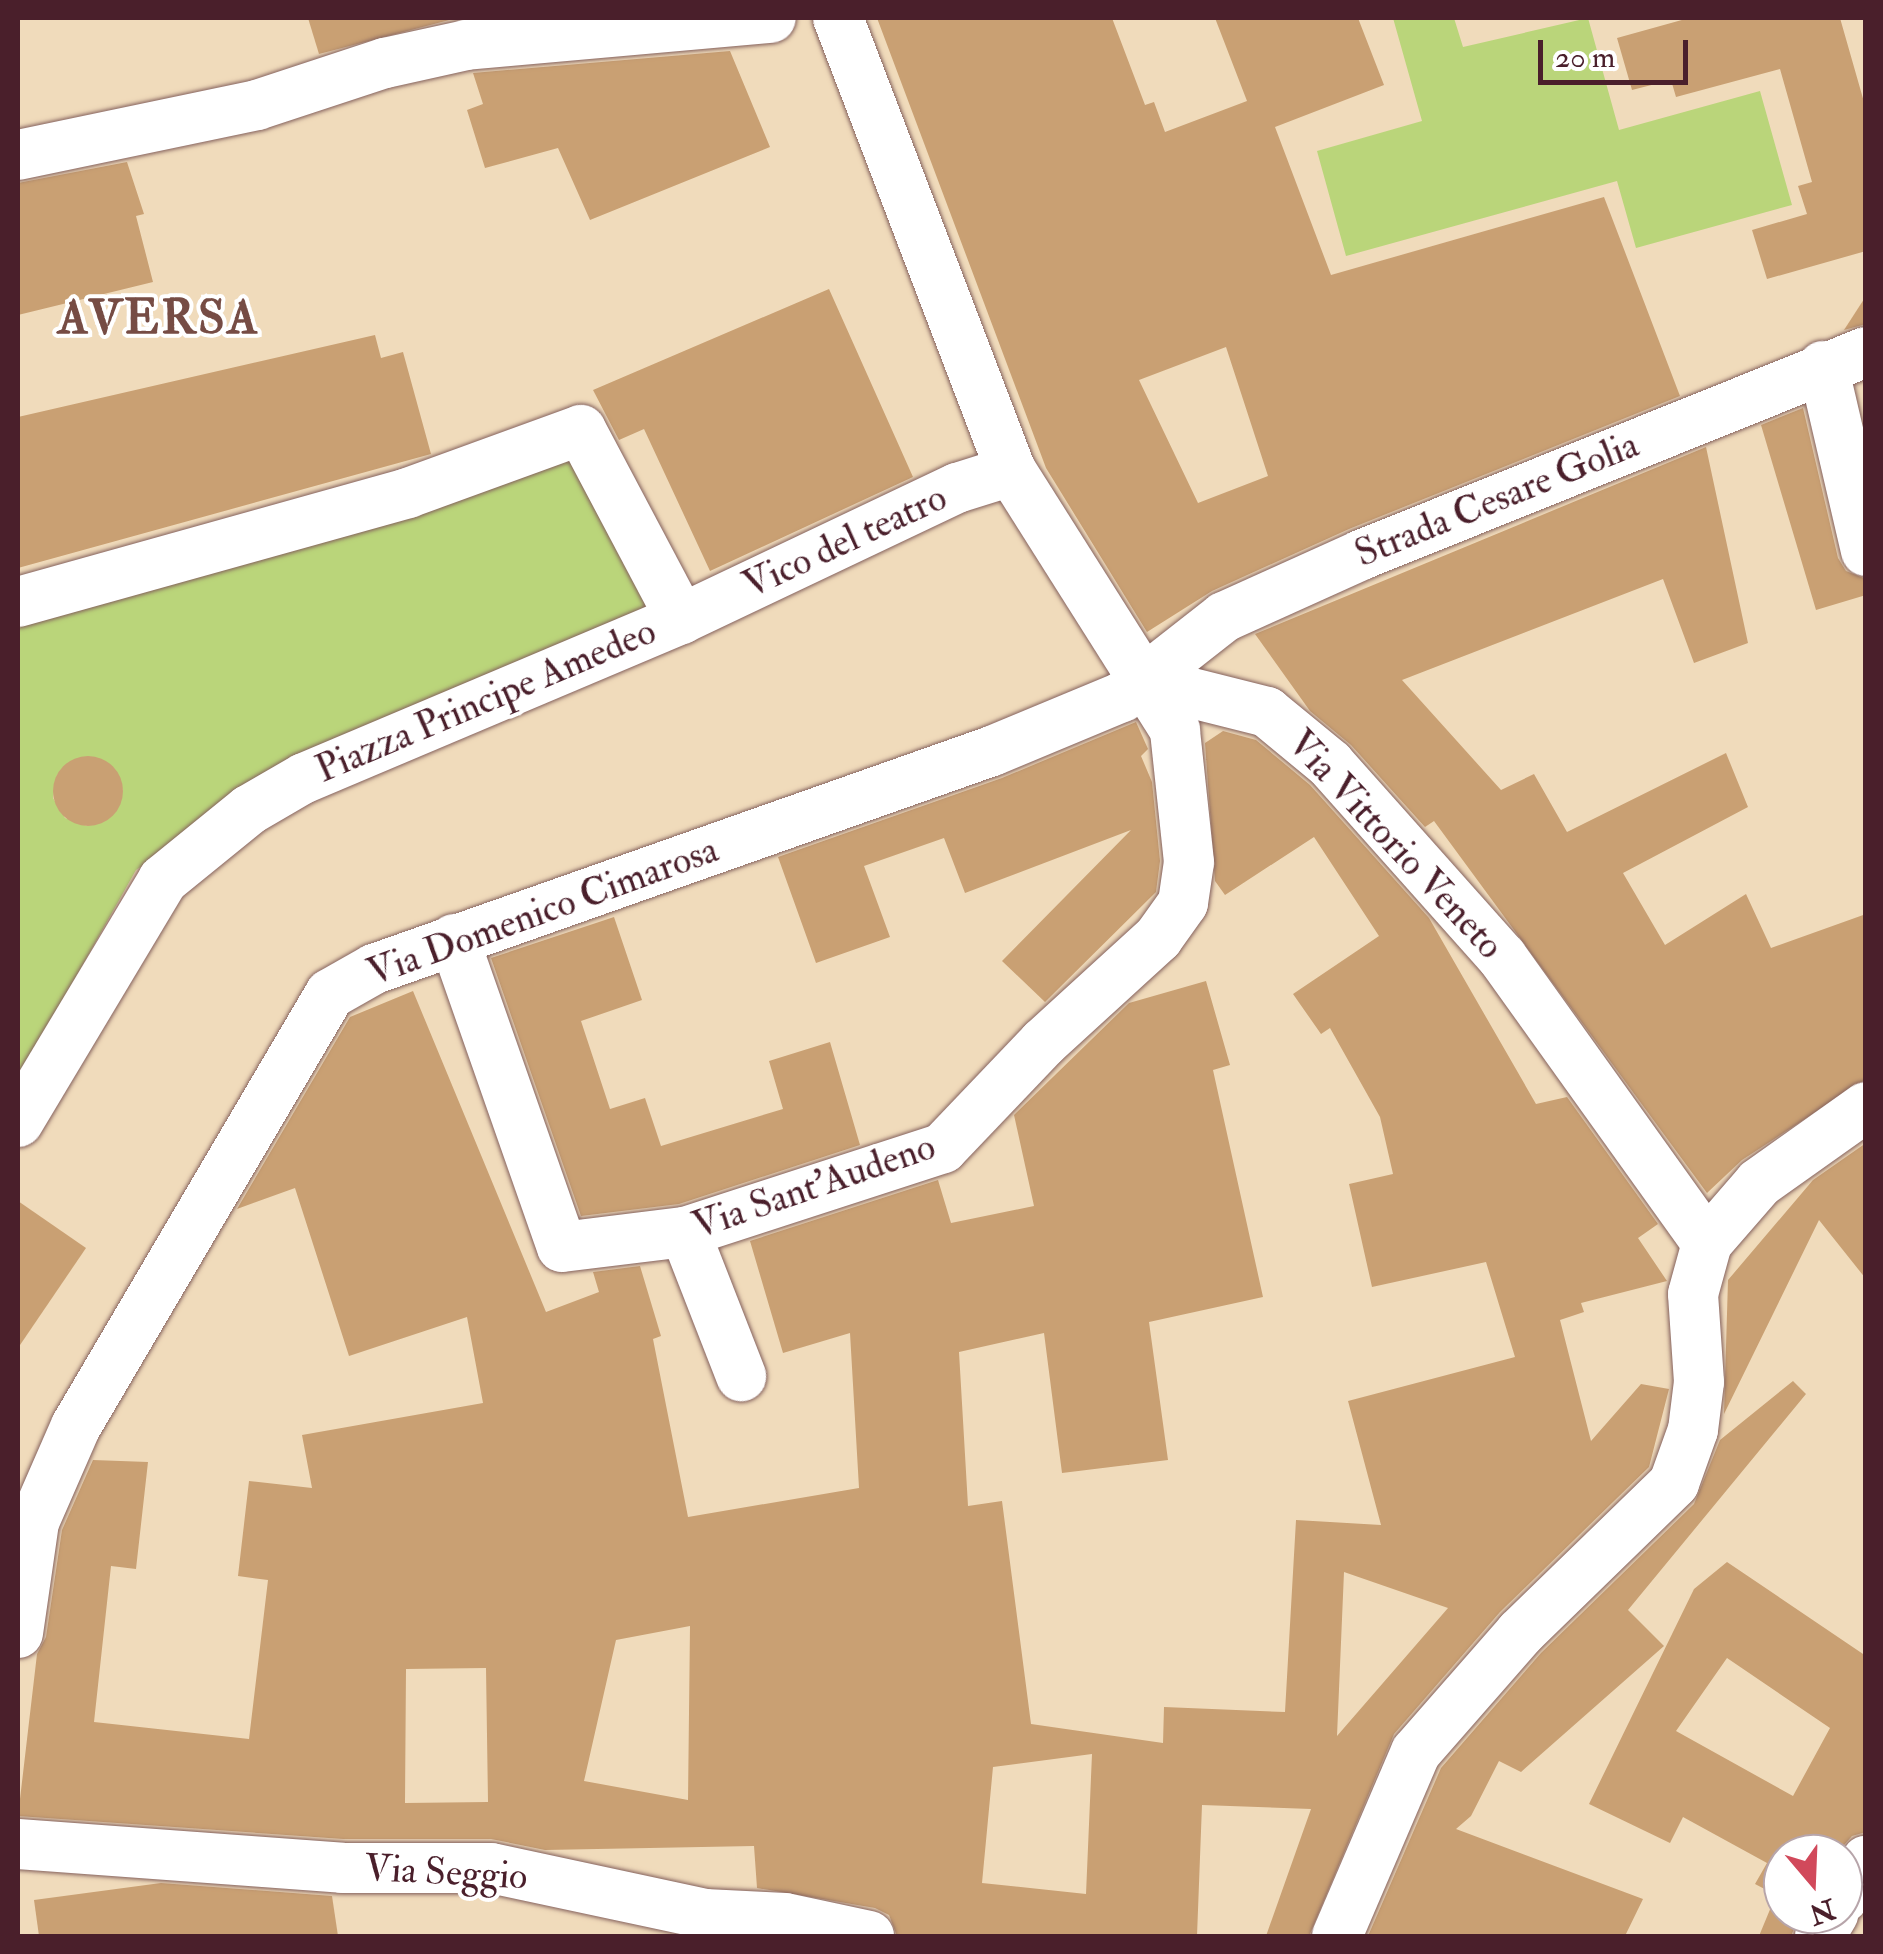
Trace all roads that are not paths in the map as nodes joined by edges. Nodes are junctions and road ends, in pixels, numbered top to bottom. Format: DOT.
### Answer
graph roads {
  1 [pos="771,18"];
  2 [pos="838,18"];
  3 [pos="18,155"];
  4 [pos="1844,359"];
  5 [pos="1011,471"];
  6 [pos="1866,551"];
  7 [pos="18,602"];
  8 [pos="681,619"];
  9 [pos="1148,682"];
  10 [pos="454,939"];
  11 [pos="1866,1107"];
  12 [pos="18,1122"];
  13 [pos="685,1232"];
  14 [pos="1707,1242"];
  15 [pos="741,1376"];
  16 [pos="18,1634"];
  17 [pos="18,1844"];
  18 [pos="654,1918"];
  19 [pos="870,1936"];
  20 [pos="1337,1936"];
  1 -- 3 [label="street"];
  2 -- 5 [label="street"];
  4 -- 6 [label="street"];
  4 -- 9 [label="street, Strada Cesare Golia"];
  5 -- 8 [label="street, Vico del teatro"];
  5 -- 9 [label="street"];
  7 -- 8 [label="street, Piazza Principe Amedeo"];
  8 -- 12 [label="street, Piazza Principe Amedeo"];
  9 -- 10 [label="street, Via Domenico Cimarosa"];
  9 -- 13 [label="street, Via Sant'Audeno"];
  9 -- 14 [label="street, Via Vittorio Veneto"];
  10 -- 13 [label="street, Via Sant'Audeno"];
  10 -- 16 [label="street, Via Domenico Cimarosa"];
  11 -- 14 [label="street"];
  13 -- 15 [label="street"];
  14 -- 20 [label="street"];
  17 -- 18 [label="street, Via Seggio"];
  18 -- 19 [label="street, Via Seggio"];
}
